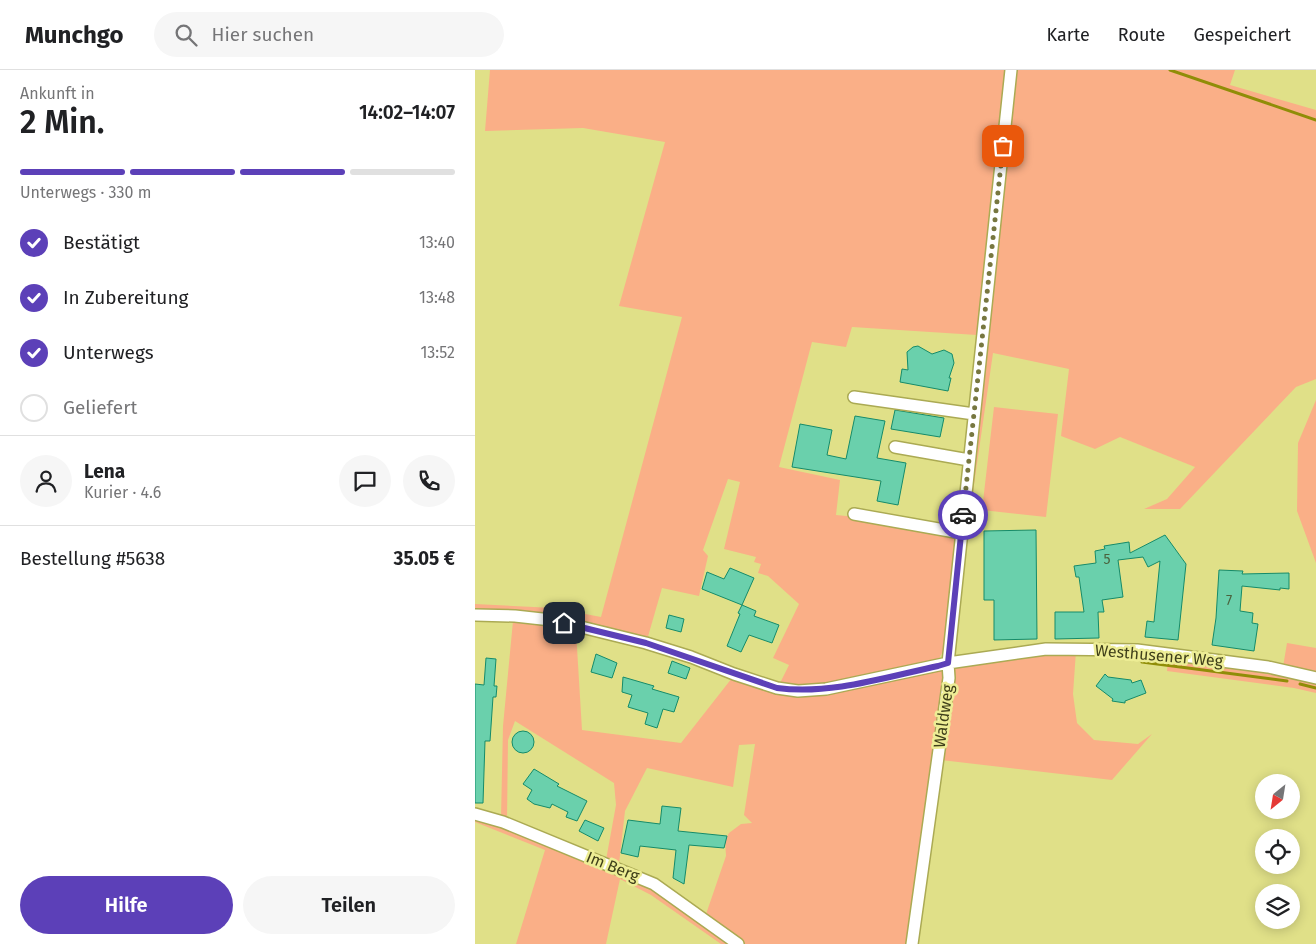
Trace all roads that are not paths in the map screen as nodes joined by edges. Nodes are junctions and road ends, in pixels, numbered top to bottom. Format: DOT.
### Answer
graph roads {
  1 [pos="1011,70"];
  2 [pos="854,397"];
  3 [pos="974,414"];
  4 [pos="895,447"];
  5 [pos="969,460"];
  6 [pos="854,514"];
  7 [pos="961,533"];
  8 [pos="475,615"];
  9 [pos="948,663"];
  10 [pos="1316,678"];
  11 [pos="475,814"];
  12 [pos="737,944"];
  13 [pos="912,944"];
  1 -- 3 [label="street, Waldweg"];
  2 -- 3 [label="street"];
  3 -- 5 [label="street, Waldweg"];
  4 -- 5 [label="street"];
  5 -- 7 [label="street, Waldweg"];
  6 -- 7 [label="street"];
  7 -- 9 [label="street, Waldweg"];
  8 -- 9 [label="street, Westhusener Weg"];
  9 -- 10 [label="street, Westhusener Weg"];
  9 -- 13 [label="street, Waldweg"];
  11 -- 12 [label="street, Im Berg"];
}
